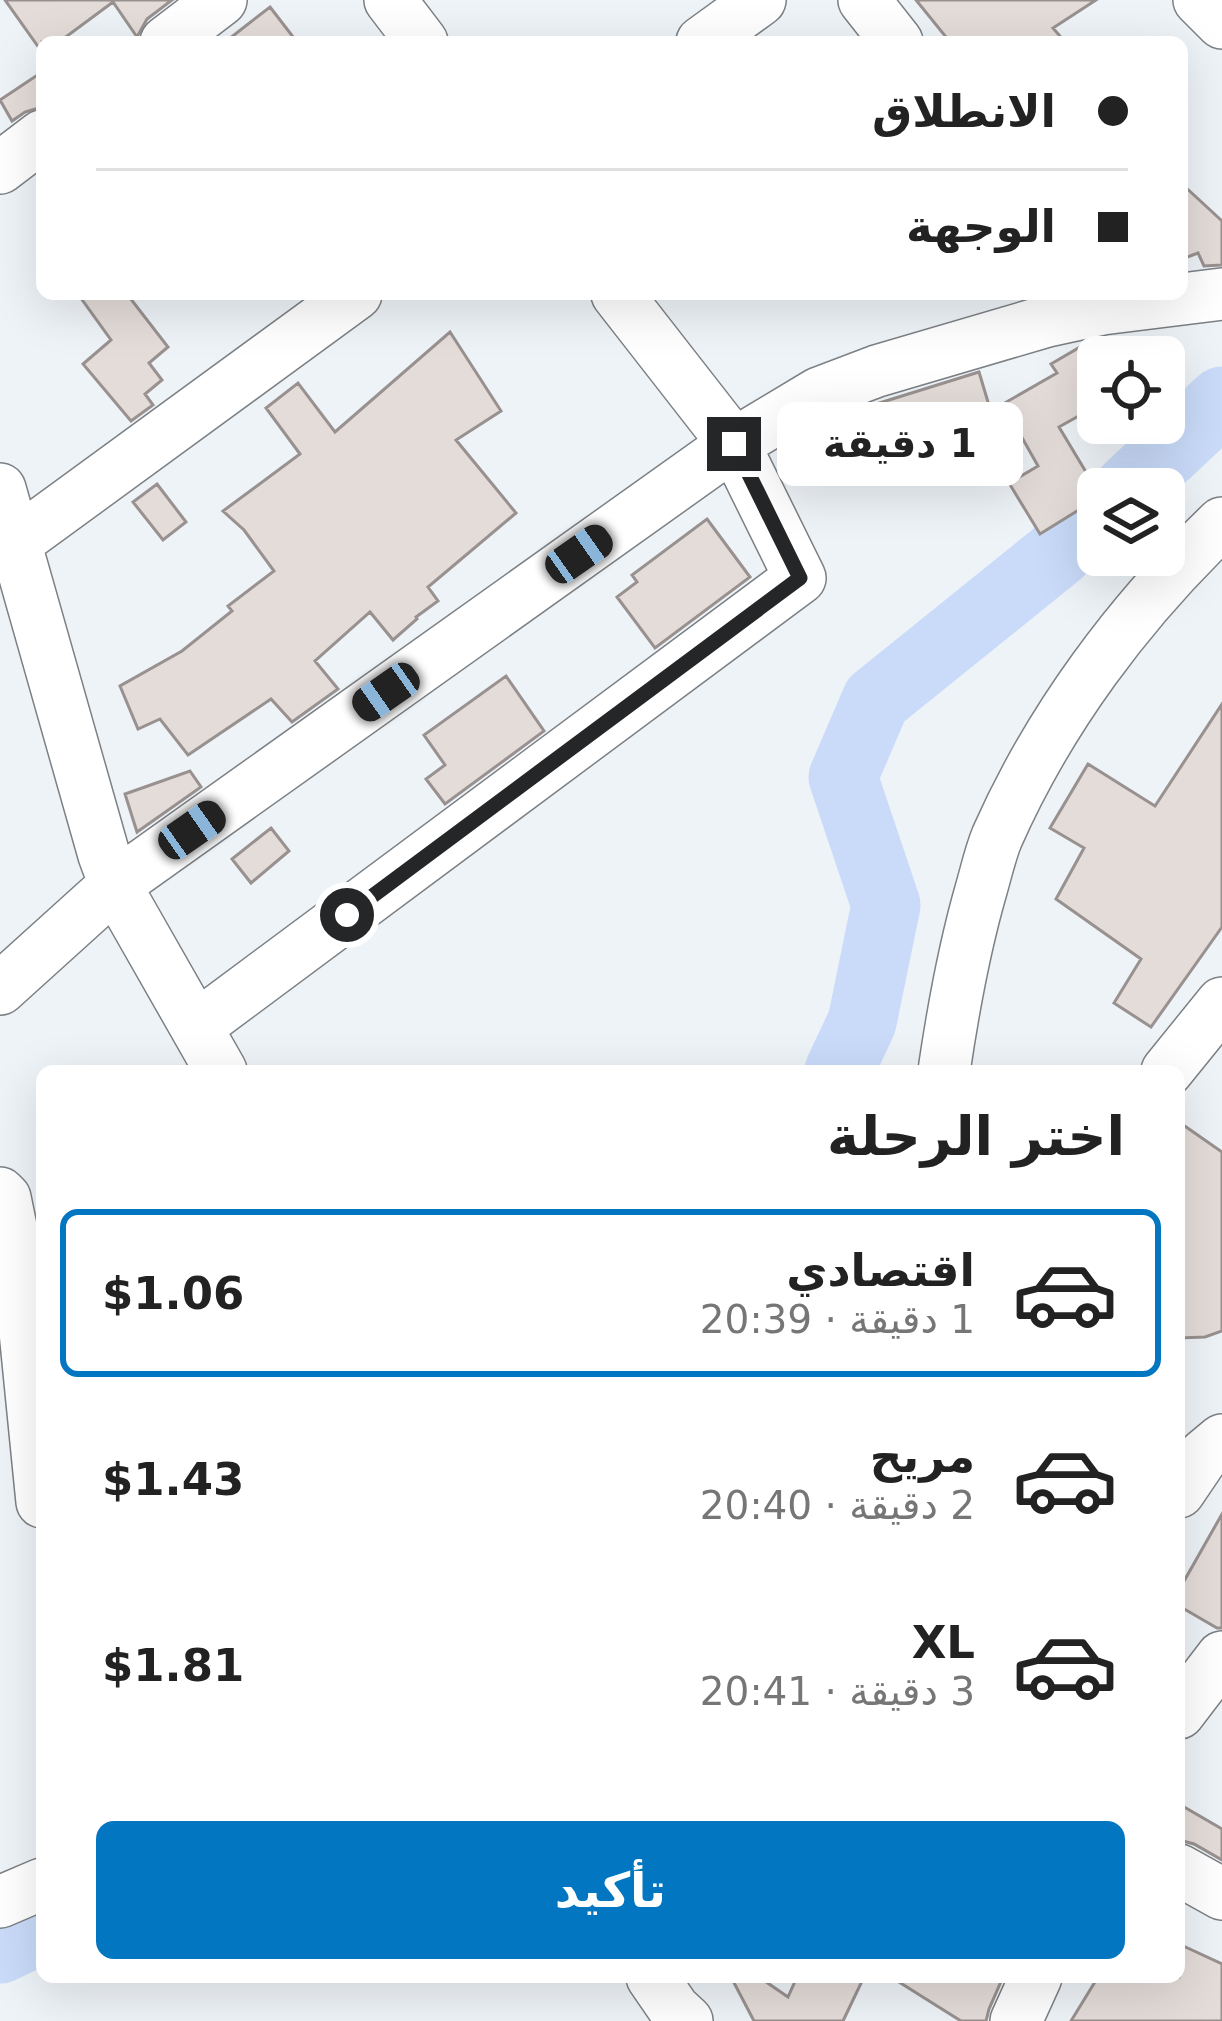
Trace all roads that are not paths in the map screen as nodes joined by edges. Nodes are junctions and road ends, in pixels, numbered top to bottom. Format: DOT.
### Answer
graph roads {
  1 [pos="221,0"];
  2 [pos="390,0"];
  3 [pos="760,0"];
  4 [pos="865,0"];
  5 [pos="1199,0"];
  6 [pos="1222,23"];
  7 [pos="174,36"];
  8 [pos="417,36"];
  9 [pos="710,36"];
  10 [pos="892,36"];
  11 [pos="36,141"];
  12 [pos="0,168"];
  13 [pos="1222,294"];
  14 [pos="1188,296"];
  15 [pos="348,300"];
  16 [pos="622,300"];
  17 [pos="1097,301"];
  18 [pos="734,444"];
  19 [pos="0,489"];
  20 [pos="1222,524"];
  21 [pos="8,548"];
  22 [pos="115,885"];
  23 [pos="0,989"];
  24 [pos="1222,1003"];
  25 [pos="196,1027"];
  26 [pos="218,1065"];
  27 [pos="945,1065"];
  28 [pos="1172,1065"];
  29 [pos="0,1193"];
  30 [pos="36,1442"];
  31 [pos="1222,1636"];
  32 [pos="1185,1645"];
  33 [pos="1222,1657"];
  34 [pos="1185,1705"];
  35 [pos="1185,1873"];
  36 [pos="36,1887"];
  37 [pos="1222,1894"];
  38 [pos="0,1902"];
  39 [pos="656,1983"];
  40 [pos="1033,1983"];
  41 [pos="687,2021"];
  42 [pos="1016,2021"];
  1 -- 7 [label="street"];
  2 -- 8 [label="street"];
  3 -- 9 [label="street"];
  4 -- 10 [label="street"];
  5 -- 6 [label="street"];
  11 -- 12 [label="street"];
  13 -- 14 [label="street"];
  15 -- 21 [label="street"];
  16 -- 18 [label="street"];
  17 -- 18 [label="street"];
  18 -- 22 [label="street"];
  18 -- 25 [label="street"];
  19 -- 21 [label="street"];
  20 -- 27 [label="street"];
  21 -- 22 [label="street"];
  22 -- 23 [label="street"];
  22 -- 25 [label="street"];
  24 -- 28 [label="street"];
  25 -- 26 [label="street"];
  29 -- 30 [label="street"];
  31 -- 32 [label="street"];
  33 -- 34 [label="street"];
  35 -- 37 [label="street"];
  36 -- 38 [label="street"];
  39 -- 41 [label="street"];
  40 -- 42 [label="street"];
}
